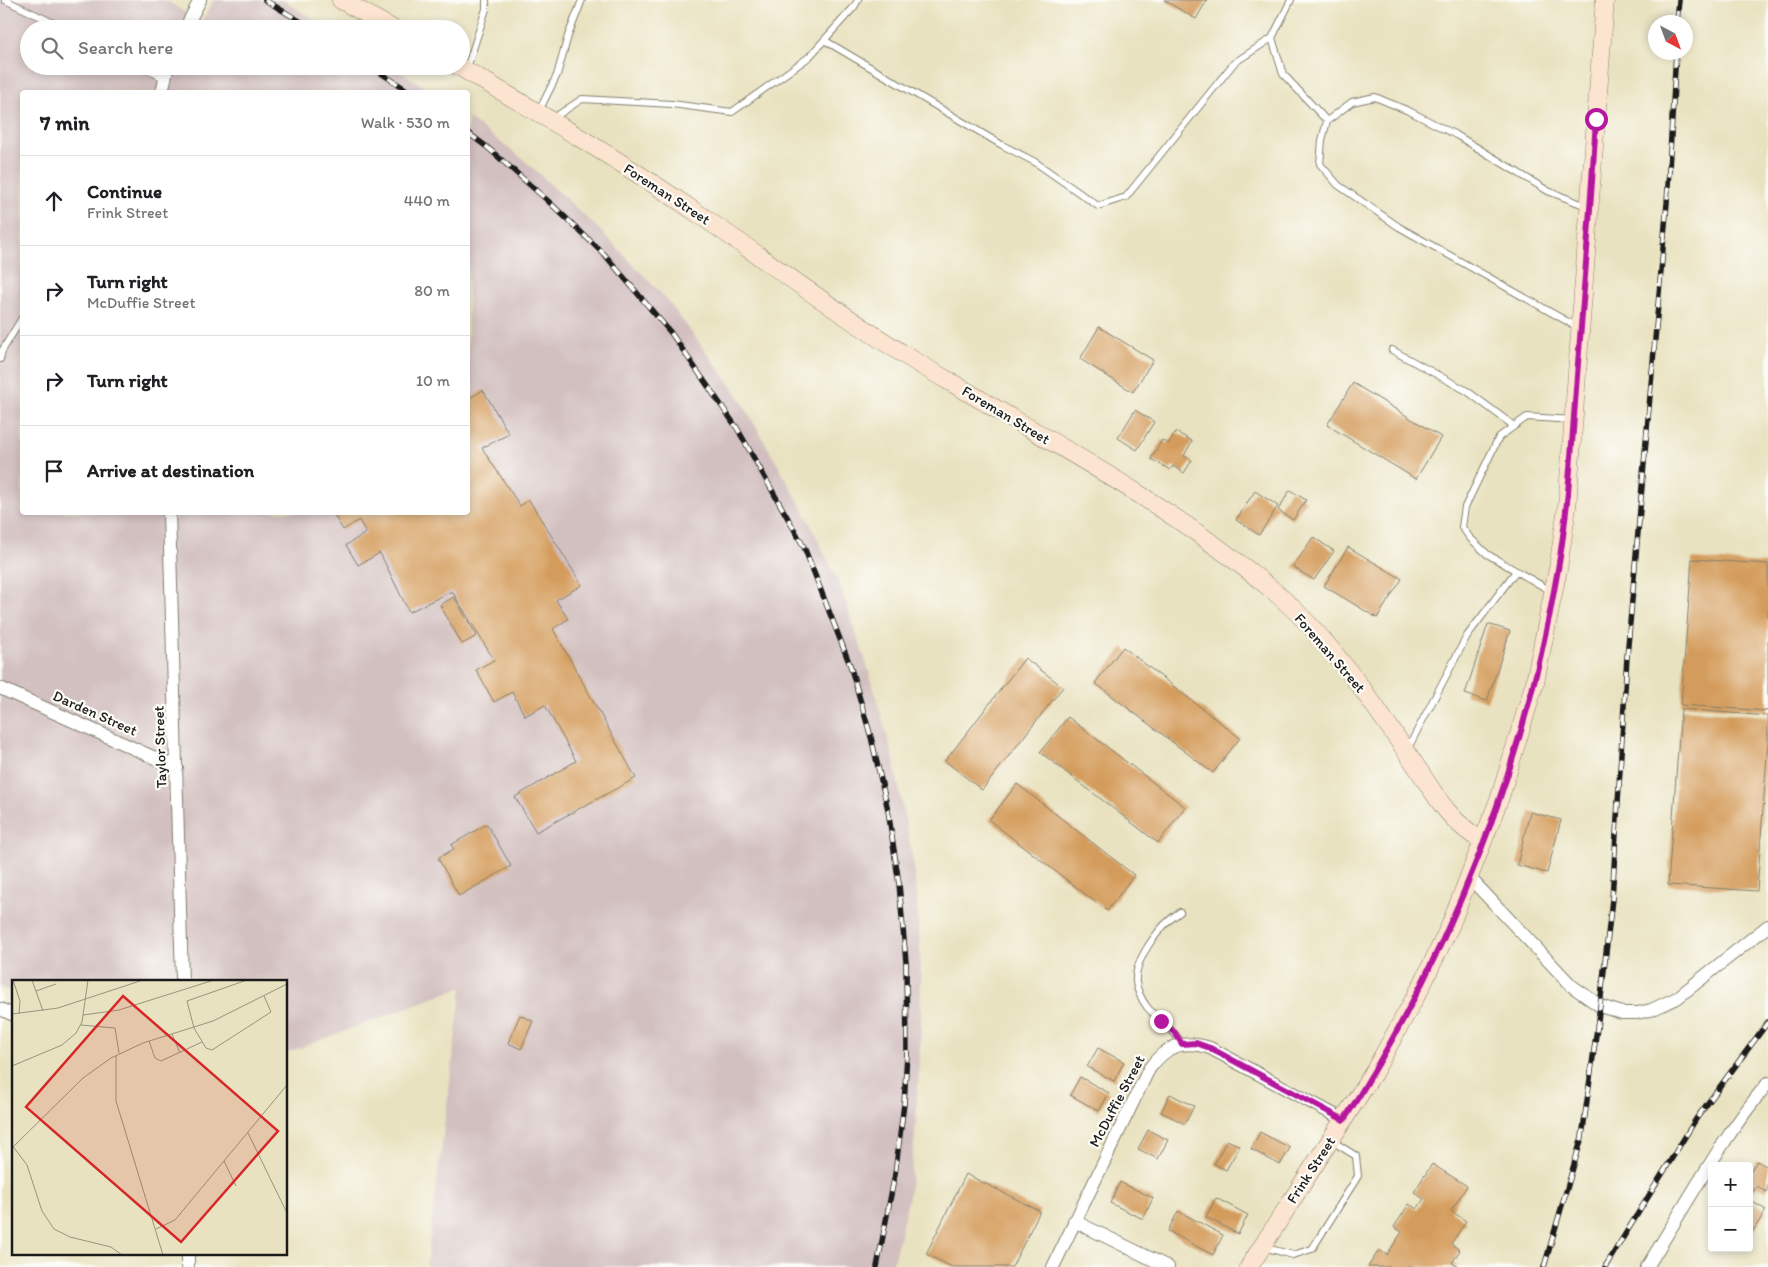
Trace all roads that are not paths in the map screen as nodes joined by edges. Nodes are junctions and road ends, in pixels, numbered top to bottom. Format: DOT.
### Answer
graph roads {
  1 [pos="5,0"];
  2 [pos="200,0"];
  3 [pos="341,0"];
  4 [pos="486,0"];
  5 [pos="582,0"];
  6 [pos="858,0"];
  7 [pos="1291,0"];
  8 [pos="1605,0"];
  9 [pos="47,20"];
  10 [pos="190,20"];
  11 [pos="377,20"];
  12 [pos="1272,38"];
  13 [pos="824,40"];
  14 [pos="470,49"];
  15 [pos="470,74"];
  16 [pos="166,75"];
  17 [pos="162,90"];
  18 [pos="545,116"];
  19 [pos="1328,121"];
  20 [pos="1590,207"];
  21 [pos="20,321"];
  22 [pos="1581,329"];
  23 [pos="1392,350"];
  24 [pos="0,359"];
  25 [pos="1574,420"];
  26 [pos="1514,426"];
  27 [pos="170,515"];
  28 [pos="1516,571"];
  29 [pos="1554,592"];
  30 [pos="0,688"];
  31 [pos="1406,752"];
  32 [pos="177,768"];
  33 [pos="1483,841"];
  34 [pos="1469,878"];
  35 [pos="1180,912"];
  36 [pos="1768,926"];
  37 [pos="182,980"];
  38 [pos="0,1009"];
  39 [pos="12,1014"];
  40 [pos="1182,1044"];
  41 [pos="1768,1083"];
  42 [pos="1344,1120"];
  43 [pos="1330,1140"];
  44 [pos="1074,1221"];
  45 [pos="1262,1247"];
  46 [pos="188,1254"];
  47 [pos="188,1267"];
  48 [pos="1053,1267"];
  49 [pos="1168,1267"];
  50 [pos="1249,1267"];
  51 [pos="1647,1267"];
  1 -- 9 [label="lane"];
  2 -- 10 [label="street"];
  3 -- 11 [label="main road"];
  4 -- 14 [label="lane"];
  5 -- 18 [label="lane"];
  6 -- 13 [label="lane"];
  7 -- 12 [label="lane"];
  8 -- 20 [label="main road, Frink Street"];
  12 -- 13 [label="lane"];
  12 -- 19 [label="lane"];
  13 -- 18 [label="lane"];
  15 -- 18 [label="main road, Foreman Street"];
  16 -- 17 [label="street"];
  18 -- 31 [label="main road, Foreman Street"];
  19 -- 20 [label="lane"];
  19 -- 22 [label="lane"];
  20 -- 22 [label="main road, Frink Street"];
  21 -- 24 [label="lane"];
  22 -- 25 [label="main road, Frink Street"];
  23 -- 26 [label="lane"];
  25 -- 26 [label="lane"];
  25 -- 29 [label="main road, Frink Street"];
  26 -- 28 [label="lane"];
  27 -- 32 [label="street, Taylor Street"];
  28 -- 29 [label="lane"];
  28 -- 31 [label="lane"];
  29 -- 33 [label="main road, Frink Street"];
  30 -- 32 [label="street, Darden Street"];
  31 -- 33 [label="main road, Foreman Street"];
  32 -- 37 [label="street, Taylor Street"];
  33 -- 34 [label="main road, Frink Street"];
  34 -- 36 [label="street"];
  34 -- 42 [label="main road, Frink Street"];
  35 -- 40 [label="lane"];
  38 -- 39 [label="street"];
  40 -- 42 [label="street"];
  40 -- 44 [label="street, McDuffie Street"];
  41 -- 51 [label="street"];
  42 -- 43 [label="main road, Frink Street"];
  43 -- 45 [label="main road, Frink Street"];
  43 -- 45 [label="lane"];
  44 -- 48 [label="street, McDuffie Street"];
  44 -- 49 [label="street"];
  45 -- 50 [label="main road, Frink Street"];
  46 -- 47 [label="street"];
}
